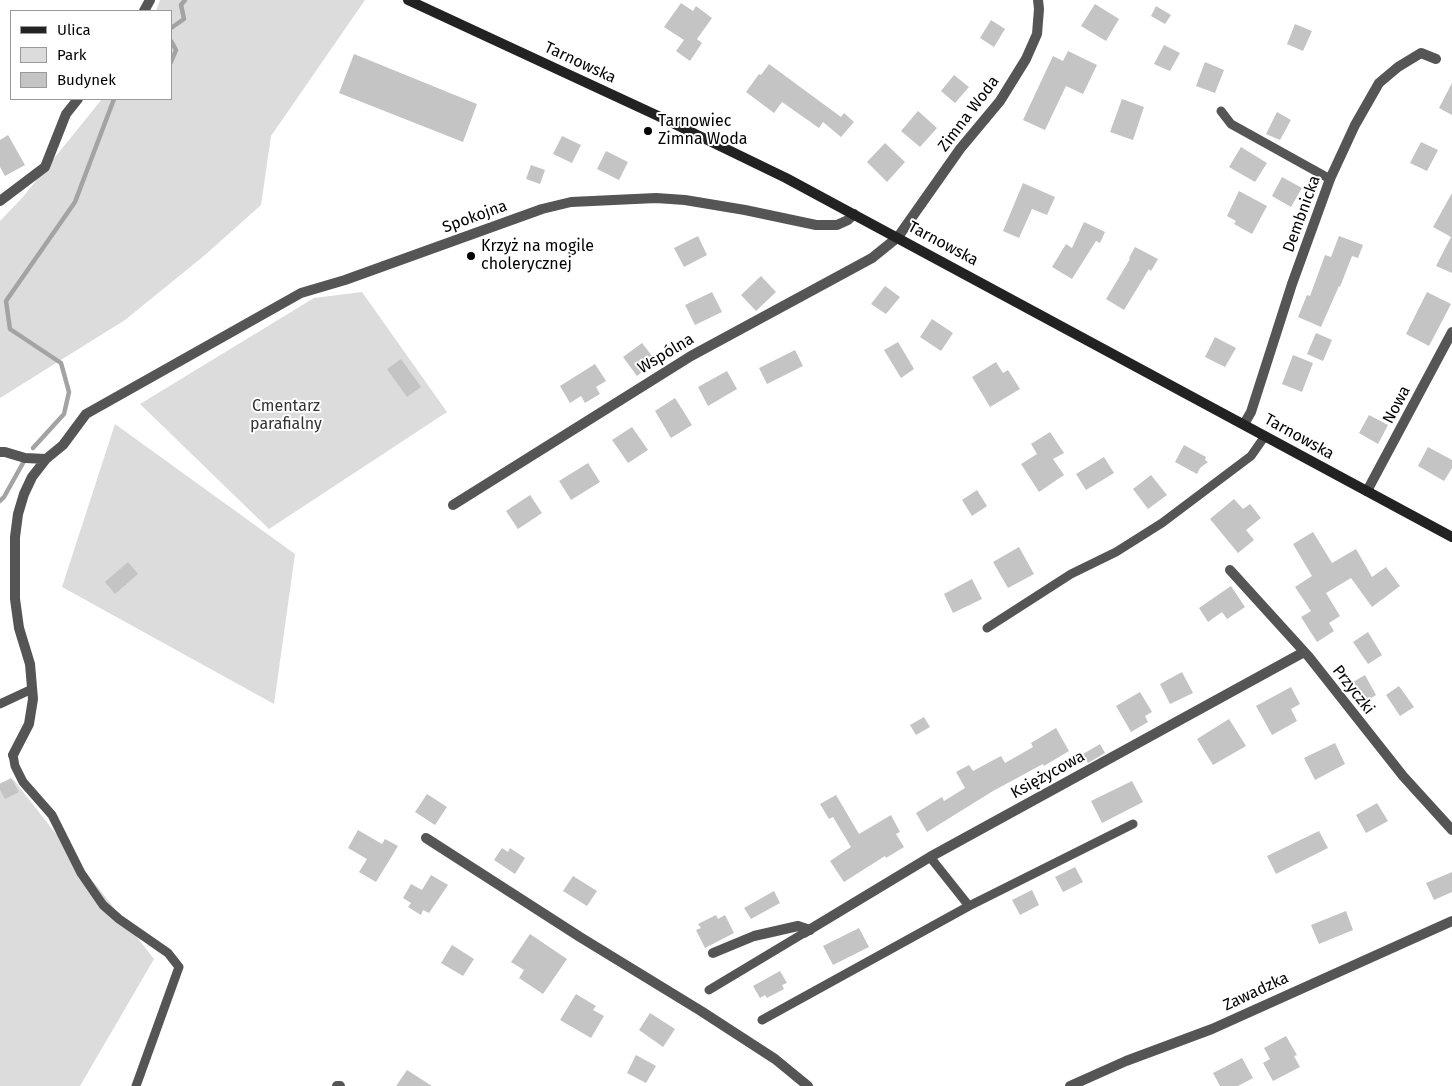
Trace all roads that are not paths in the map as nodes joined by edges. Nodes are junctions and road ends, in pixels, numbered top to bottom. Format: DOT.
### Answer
graph roads {
  1 [pos="408,0"];
  2 [pos="1038,0"];
  3 [pos="1436,59"];
  4 [pos="77,100"];
  5 [pos="1221,111"];
  6 [pos="1330,179"];
  7 [pos="0,201"];
  8 [pos="854,214"];
  9 [pos="898,237"];
  10 [pos="1452,332"];
  11 [pos="1244,424"];
  12 [pos="1265,436"];
  13 [pos="0,452"];
  14 [pos="46,458"];
  15 [pos="1367,491"];
  16 [pos="453,505"];
  17 [pos="1452,537"];
  18 [pos="1230,570"];
  19 [pos="987,628"];
  20 [pos="1304,652"];
  21 [pos="32,689"];
  22 [pos="0,704"];
  23 [pos="13,755"];
  24 [pos="1133,824"];
  25 [pos="1452,830"];
  26 [pos="426,838"];
  27 [pos="930,857"];
  28 [pos="969,906"];
  29 [pos="1452,921"];
  30 [pos="807,932"];
  31 [pos="713,953"];
  32 [pos="709,990"];
  33 [pos="762,1020"];
  34 [pos="136,1086"];
  35 [pos="808,1086"];
  36 [pos="1070,1086"];
  1 -- 8 [label="main road, Tarnowska"];
  2 -- 9 [label="street, Zimna Woda"];
  3 -- 6 [label="street, Dembnicka"];
  4 -- 7 [label="street"];
  5 -- 6 [label="lane"];
  6 -- 11 [label="street, Dembnicka"];
  8 -- 9 [label="main road, Tarnowska"];
  8 -- 14 [label="street, Spokojna"];
  9 -- 11 [label="main road, Tarnowska"];
  9 -- 16 [label="street, Wspólna"];
  10 -- 15 [label="street, Nowa"];
  11 -- 12 [label="main road, Tarnowska"];
  12 -- 15 [label="main road, Tarnowska"];
  12 -- 19 [label="lane"];
  13 -- 14 [label="street"];
  14 -- 21 [label="street, Spokojna"];
  15 -- 17 [label="main road, Tarnowska"];
  18 -- 20 [label="street, Przyczki"];
  20 -- 25 [label="street, Przyczki"];
  20 -- 27 [label="street, Księżycowa"];
  21 -- 22 [label="lane"];
  21 -- 23 [label="street, Spokojna"];
  23 -- 34 [label="lane"];
  24 -- 28 [label="lane"];
  26 -- 35 [label="street"];
  27 -- 28 [label="lane"];
  27 -- 30 [label="street, Księżycowa"];
  28 -- 33 [label="lane"];
  29 -- 36 [label="street, Zawadzka"];
  30 -- 31 [label="street"];
  30 -- 32 [label="lane"];
}
